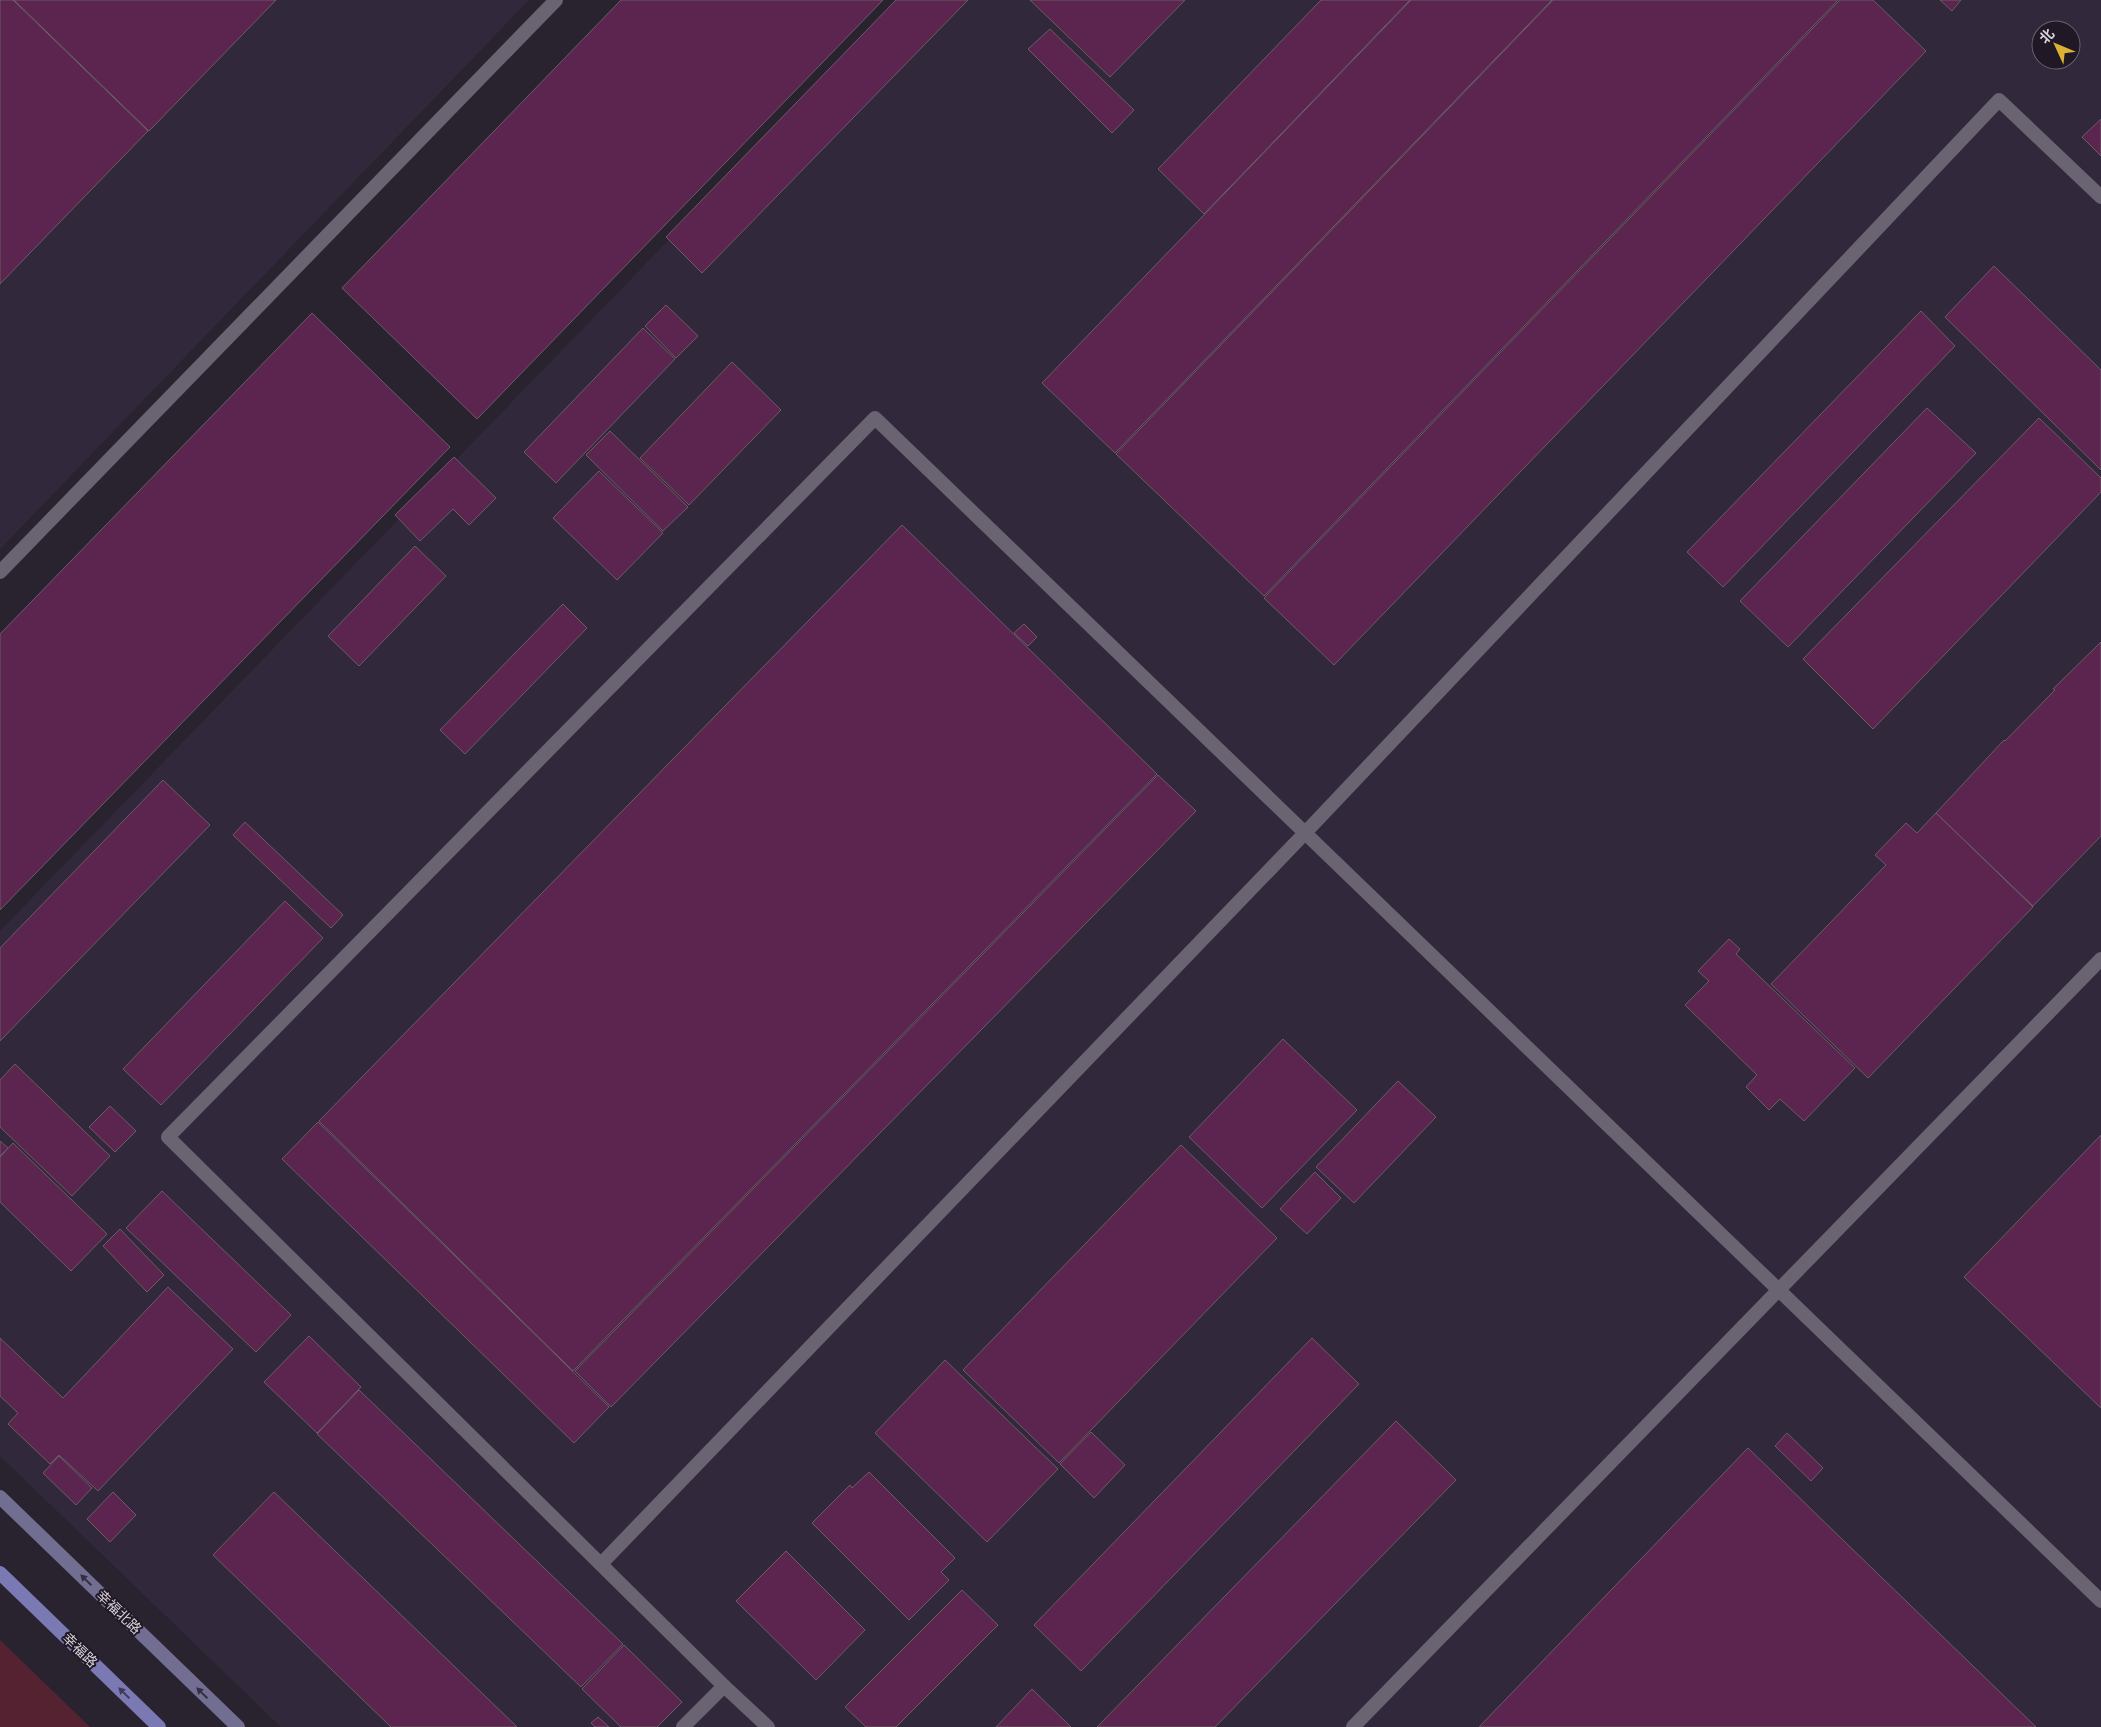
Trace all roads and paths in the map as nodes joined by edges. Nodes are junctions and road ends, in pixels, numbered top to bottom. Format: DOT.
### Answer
graph roads {
  1 [pos="556,0"];
  2 [pos="2101,197"];
  3 [pos="0,572"];
  4 [pos="1305,833"];
  5 [pos="2101,959"];
  6 [pos="1779,1290"];
  7 [pos="0,1497"];
  8 [pos="601,1564"];
  9 [pos="0,1573"];
  10 [pos="2101,1601"];
  11 [pos="724,1686"];
  12 [pos="159,1727"];
  13 [pos="238,1727"];
  14 [pos="683,1727"];
  15 [pos="768,1727"];
  16 [pos="1353,1727"];
  1 -- 3 [label="street"];
  2 -- 4 [label="street"];
  4 -- 6 [label="street"];
  4 -- 8 [label="street"];
  4 -- 8 [label="street"];
  5 -- 6 [label="street"];
  6 -- 10 [label="street"];
  6 -- 16 [label="street"];
  13 -- 7 [label="main road, 幸福北路, one-way"];
  8 -- 11 [label="street"];
  12 -- 9 [label="main road, 幸福路, one-way"];
  11 -- 14 [label="street"];
  11 -- 15 [label="street"];
}
